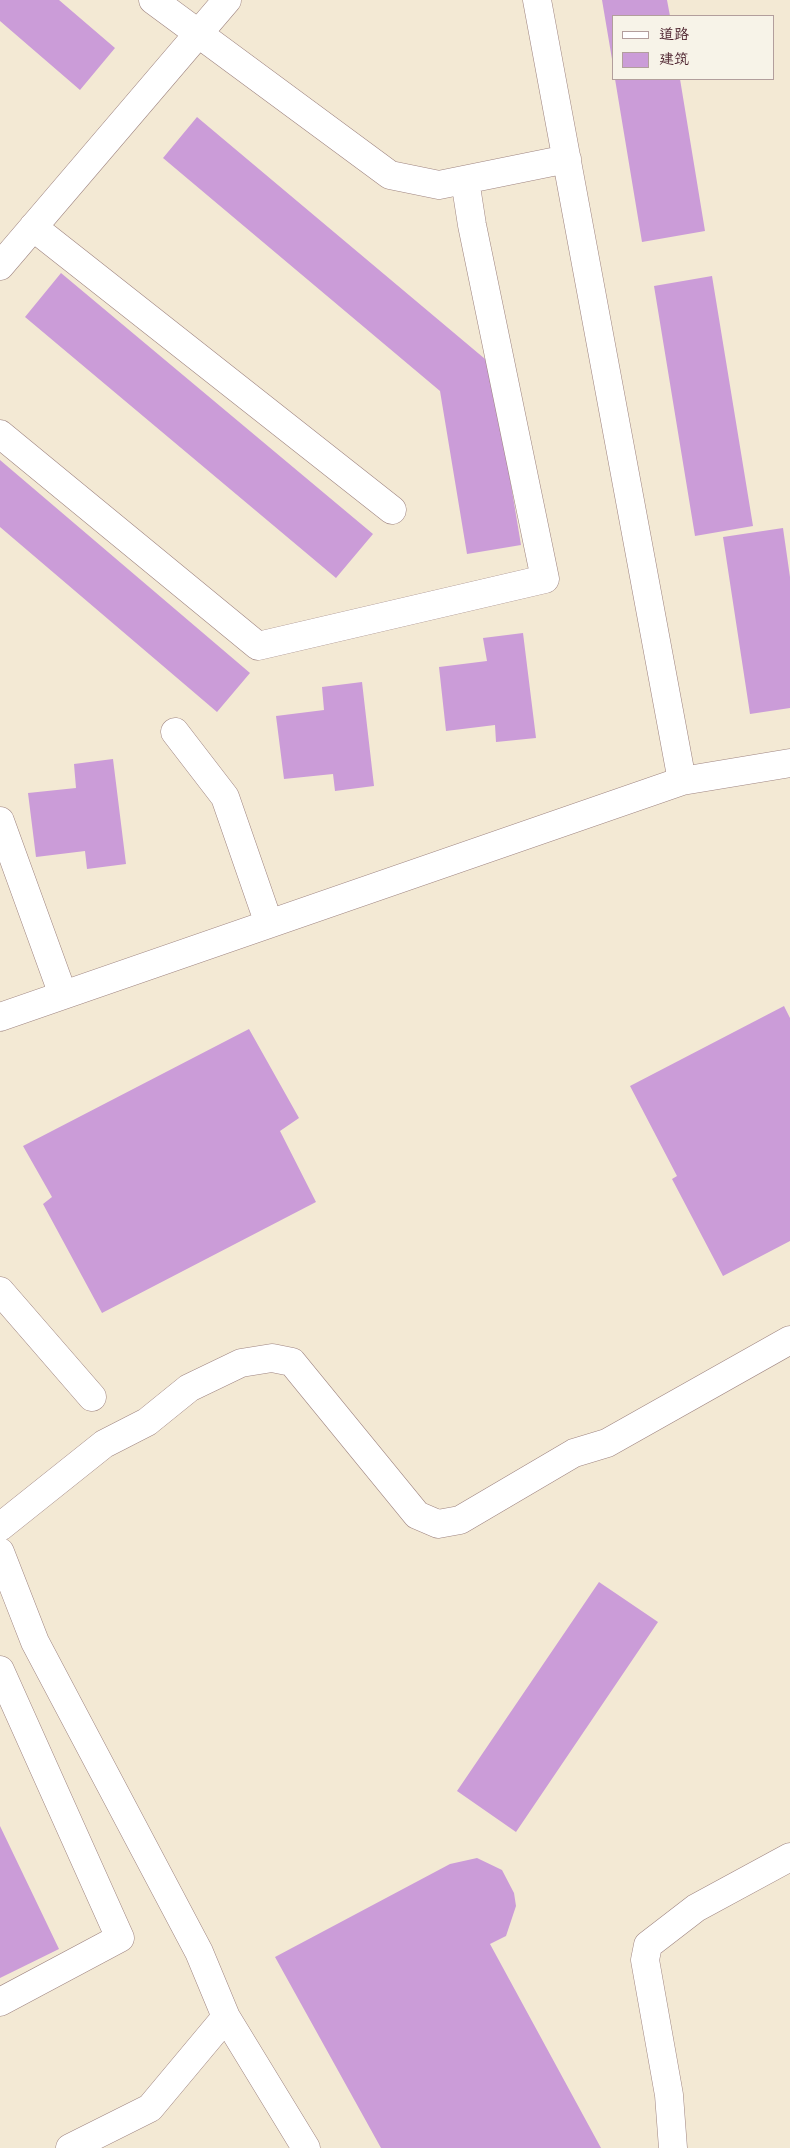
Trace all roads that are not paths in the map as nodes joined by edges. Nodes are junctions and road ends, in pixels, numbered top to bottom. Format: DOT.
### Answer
graph roads {
  1 [pos="153,0"];
  2 [pos="227,0"];
  3 [pos="537,0"];
  4 [pos="199,32"];
  5 [pos="567,159"];
  6 [pos="464,180"];
  7 [pos="33,227"];
  8 [pos="0,266"];
  9 [pos="0,434"];
  10 [pos="392,510"];
  11 [pos="175,732"];
  12 [pos="790,763"];
  13 [pos="682,781"];
  14 [pos="0,821"];
  15 [pos="270,924"];
  16 [pos="63,995"];
  17 [pos="0,1016"];
  18 [pos="0,1291"];
  19 [pos="790,1340"];
  20 [pos="92,1397"];
  21 [pos="0,1527"];
  22 [pos="0,1552"];
  23 [pos="0,1670"];
  24 [pos="790,1857"];
  25 [pos="0,2002"];
  26 [pos="226,2016"];
  27 [pos="70,2148"];
  28 [pos="306,2148"];
  29 [pos="673,2148"];
  1 -- 4 [label="street"];
  2 -- 4 [label="street"];
  3 -- 5 [label="street"];
  4 -- 6 [label="street"];
  4 -- 7 [label="street"];
  5 -- 6 [label="street"];
  5 -- 13 [label="street"];
  6 -- 9 [label="street"];
  7 -- 8 [label="street"];
  7 -- 10 [label="street"];
  11 -- 15 [label="street"];
  12 -- 13 [label="street"];
  13 -- 15 [label="street"];
  14 -- 16 [label="street"];
  15 -- 16 [label="street"];
  16 -- 17 [label="street"];
  18 -- 20 [label="street"];
  19 -- 21 [label="street"];
  22 -- 26 [label="street"];
  23 -- 25 [label="street"];
  24 -- 29 [label="street"];
  26 -- 27 [label="street"];
  26 -- 28 [label="street"];
}
